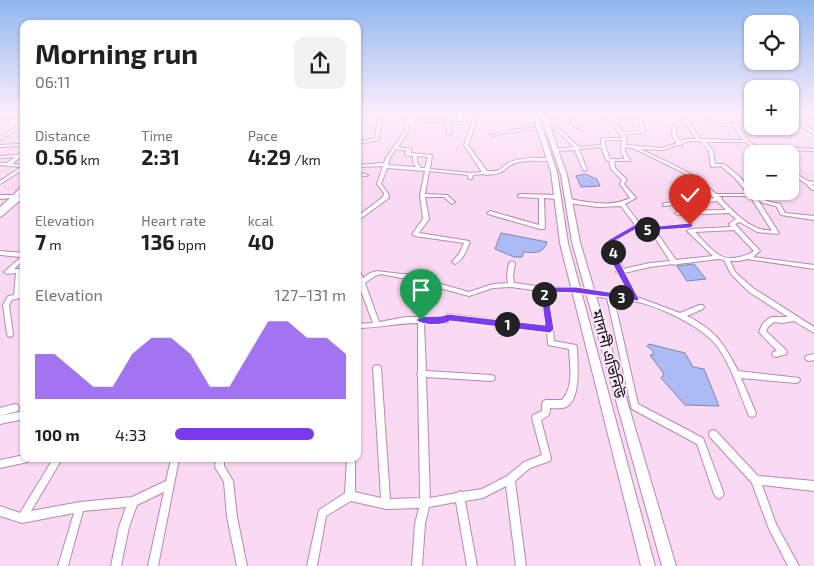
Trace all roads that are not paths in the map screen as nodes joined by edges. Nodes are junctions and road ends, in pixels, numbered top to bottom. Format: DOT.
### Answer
graph roads {
  1 [pos="375,139"];
  2 [pos="400,139"];
  3 [pos="468,139"];
  4 [pos="544,139"];
  5 [pos="547,139"];
  6 [pos="567,139"];
  7 [pos="603,139"];
  8 [pos="623,139"];
  9 [pos="677,139"];
  10 [pos="701,141"];
  11 [pos="746,141"];
  12 [pos="361,142"];
  13 [pos="680,144"];
  14 [pos="19,145"];
  15 [pos="753,145"];
  16 [pos="0,146"];
  17 [pos="602,146"];
  18 [pos="623,146"];
  19 [pos="634,147"];
  20 [pos="395,148"];
  21 [pos="577,148"];
  22 [pos="799,149"];
  23 [pos="814,150"];
  24 [pos="20,154"];
  25 [pos="415,155"];
  26 [pos="552,155"];
  27 [pos="17,156"];
  28 [pos="0,157"];
  29 [pos="611,160"];
  30 [pos="0,164"];
  31 [pos="8,165"];
  32 [pos="385,165"];
  33 [pos="20,166"];
  34 [pos="361,166"];
  35 [pos="20,169"];
  36 [pos="419,169"];
  37 [pos="427,170"];
  38 [pos="585,170"];
  39 [pos="361,174"];
  40 [pos="486,174"];
  41 [pos="366,175"];
  42 [pos="799,177"];
  43 [pos="807,182"];
  44 [pos="0,183"];
  45 [pos="814,183"];
  46 [pos="744,185"];
  47 [pos="814,189"];
  48 [pos="20,192"];
  49 [pos="20,195"];
  50 [pos="422,195"];
  51 [pos="744,195"];
  52 [pos="16,196"];
  53 [pos="520,196"];
  54 [pos="541,196"];
  55 [pos="0,197"];
  56 [pos="558,197"];
  57 [pos="718,197"];
  58 [pos="20,198"];
  59 [pos="756,200"];
  60 [pos="762,200"];
  61 [pos="569,201"];
  62 [pos="452,202"];
  63 [pos="622,204"];
  64 [pos="665,204"];
  65 [pos="13,205"];
  66 [pos="20,206"];
  67 [pos="0,210"];
  68 [pos="732,211"];
  69 [pos="490,213"];
  70 [pos="0,215"];
  71 [pos="361,215"];
  72 [pos="814,218"];
  73 [pos="739,220"];
  74 [pos="638,225"];
  75 [pos="651,228"];
  76 [pos="736,228"];
  77 [pos="0,253"];
  78 [pos="20,256"];
  79 [pos="718,257"];
  80 [pos="750,258"];
  81 [pos="20,259"];
  82 [pos="726,259"];
  83 [pos="455,262"];
  84 [pos="512,263"];
  85 [pos="676,263"];
  86 [pos="814,267"];
  87 [pos="620,272"];
  88 [pos="4,273"];
  89 [pos="20,273"];
  90 [pos="361,283"];
  91 [pos="510,285"];
  92 [pos="543,289"];
  93 [pos="576,290"];
  94 [pos="591,294"];
  95 [pos="20,296"];
  96 [pos="610,296"];
  97 [pos="635,299"];
  98 [pos="701,307"];
  99 [pos="682,315"];
  100 [pos="795,318"];
  101 [pos="421,320"];
  102 [pos="377,325"];
  103 [pos="361,326"];
  104 [pos="550,329"];
  105 [pos="814,330"];
  106 [pos="10,334"];
  107 [pos="776,354"];
  108 [pos="377,368"];
  109 [pos="421,374"];
  110 [pos="735,374"];
  111 [pos="492,378"];
  112 [pos="796,380"];
  113 [pos="15,408"];
  114 [pos="0,412"];
  115 [pos="752,413"];
  116 [pos="20,416"];
  117 [pos="0,420"];
  118 [pos="713,434"];
  119 [pos="20,460"];
  120 [pos="56,462"];
  121 [pos="174,462"];
  122 [pos="220,462"];
  123 [pos="351,462"];
  124 [pos="0,464"];
  125 [pos="510,479"];
  126 [pos="756,480"];
  127 [pos="170,484"];
  128 [pos="814,486"];
  129 [pos="719,494"];
  130 [pos="350,496"];
  131 [pos="460,496"];
  132 [pos="134,502"];
  133 [pos="425,503"];
  134 [pos="386,504"];
  135 [pos="80,507"];
  136 [pos="0,511"];
  137 [pos="22,518"];
  138 [pos="63,566"];
  139 [pos="116,566"];
  140 [pos="153,566"];
  141 [pos="242,566"];
  142 [pos="312,566"];
  143 [pos="417,566"];
  144 [pos="472,566"];
  145 [pos="521,566"];
  146 [pos="648,566"];
  147 [pos="669,566"];
  148 [pos="794,566"];
  1 -- 12 [label="street"];
  2 -- 20 [label="street"];
  3 -- 40 [label="street"];
  4 -- 26 [label="main road, মাদানী এভিনিউ"];
  5 -- 26 [label="main road, মাদানী এভিনিউ"];
  6 -- 21 [label="street"];
  7 -- 17 [label="street"];
  8 -- 18 [label="street"];
  9 -- 13 [label="street"];
  10 -- 11 [label="street"];
  10 -- 13 [label="street"];
  10 -- 46 [label="street"];
  11 -- 15 [label="street"];
  13 -- 19 [label="street"];
  14 -- 16 [label="street"];
  17 -- 21 [label="street"];
  17 -- 29 [label="street"];
  18 -- 19 [label="street"];
  18 -- 29 [label="street"];
  19 -- 57 [label="street"];
  20 -- 25 [label="street"];
  20 -- 32 [label="street"];
  21 -- 26 [label="street"];
  21 -- 38 [label="street"];
  22 -- 23 [label="street"];
  24 -- 27 [label="street"];
  25 -- 36 [label="street"];
  25 -- 37 [label="street"];
  26 -- 40 [label="street"];
  26 -- 56 [label="main road, মাদানী এভিনিউ"];
  26 -- 61 [label="main road, মাদানী এভিনিউ"];
  27 -- 28 [label="street"];
  27 -- 31 [label="street"];
  29 -- 63 [label="street"];
  30 -- 31 [label="street"];
  31 -- 33 [label="street"];
  32 -- 34 [label="street"];
  32 -- 36 [label="street"];
  32 -- 71 [label="street"];
  35 -- 44 [label="street"];
  36 -- 37 [label="street"];
  37 -- 40 [label="street"];
  37 -- 50 [label="street"];
  39 -- 41 [label="street"];
  42 -- 43 [label="street"];
  43 -- 45 [label="street"];
  43 -- 47 [label="street"];
  48 -- 52 [label="street"];
  49 -- 52 [label="street"];
  50 -- 62 [label="street"];
  50 -- 83 [label="street"];
  51 -- 57 [label="street"];
  52 -- 55 [label="street"];
  52 -- 67 [label="street"];
  53 -- 54 [label="street"];
  54 -- 56 [label="street"];
  54 -- 69 [label="street"];
  56 -- 93 [label="main road, মাদানী এভিনিউ"];
  57 -- 64 [label="street"];
  57 -- 68 [label="street"];
  58 -- 65 [label="street"];
  59 -- 73 [label="street"];
  60 -- 72 [label="street"];
  61 -- 63 [label="street"];
  61 -- 94 [label="main road, মাদানী এভিনিউ"];
  63 -- 74 [label="street"];
  65 -- 66 [label="street"];
  65 -- 70 [label="street"];
  68 -- 73 [label="street"];
  68 -- 75 [label="street"];
  73 -- 76 [label="street"];
  74 -- 75 [label="street"];
  74 -- 87 [label="street"];
  75 -- 85 [label="street"];
  76 -- 79 [label="street"];
  76 -- 80 [label="street"];
  77 -- 78 [label="street"];
  79 -- 82 [label="street"];
  79 -- 85 [label="street"];
  80 -- 82 [label="street"];
  80 -- 86 [label="street"];
  81 -- 88 [label="street"];
  82 -- 100 [label="street"];
  84 -- 91 [label="street"];
  85 -- 87 [label="street"];
  87 -- 97 [label="street"];
  88 -- 89 [label="street"];
  90 -- 91 [label="street"];
  90 -- 102 [label="street"];
  91 -- 92 [label="street"];
  92 -- 93 [label="street"];
  92 -- 104 [label="street"];
  93 -- 94 [label="main road"];
  93 -- 146 [label="main road, মাদানী এভিনিউ"];
  94 -- 96 [label="street"];
  94 -- 147 [label="main road, মাদানী এভিনিউ"];
  95 -- 106 [label="street"];
  96 -- 97 [label="street"];
  96 -- 129 [label="street"];
  97 -- 99 [label="street"];
  98 -- 99 [label="street"];
  99 -- 110 [label="street"];
  100 -- 105 [label="street"];
  100 -- 107 [label="street"];
  101 -- 102 [label="street"];
  101 -- 104 [label="street"];
  101 -- 109 [label="street"];
  102 -- 103 [label="street"];
  104 -- 125 [label="street"];
  108 -- 134 [label="street"];
  109 -- 111 [label="street"];
  109 -- 133 [label="street"];
  110 -- 112 [label="street"];
  110 -- 115 [label="street"];
  113 -- 114 [label="street"];
  116 -- 117 [label="street"];
  118 -- 126 [label="street"];
  119 -- 124 [label="street"];
  120 -- 137 [label="street"];
  121 -- 127 [label="street"];
  122 -- 141 [label="street"];
  123 -- 130 [label="street"];
  125 -- 131 [label="street"];
  125 -- 145 [label="street"];
  126 -- 128 [label="street"];
  126 -- 148 [label="street"];
  127 -- 132 [label="street"];
  127 -- 140 [label="street"];
  130 -- 134 [label="street"];
  130 -- 142 [label="street"];
  131 -- 133 [label="street"];
  131 -- 144 [label="street"];
  132 -- 135 [label="street"];
  132 -- 139 [label="street"];
  133 -- 134 [label="street"];
  133 -- 143 [label="street"];
  135 -- 137 [label="street"];
  135 -- 138 [label="street"];
  136 -- 137 [label="street"];
}
